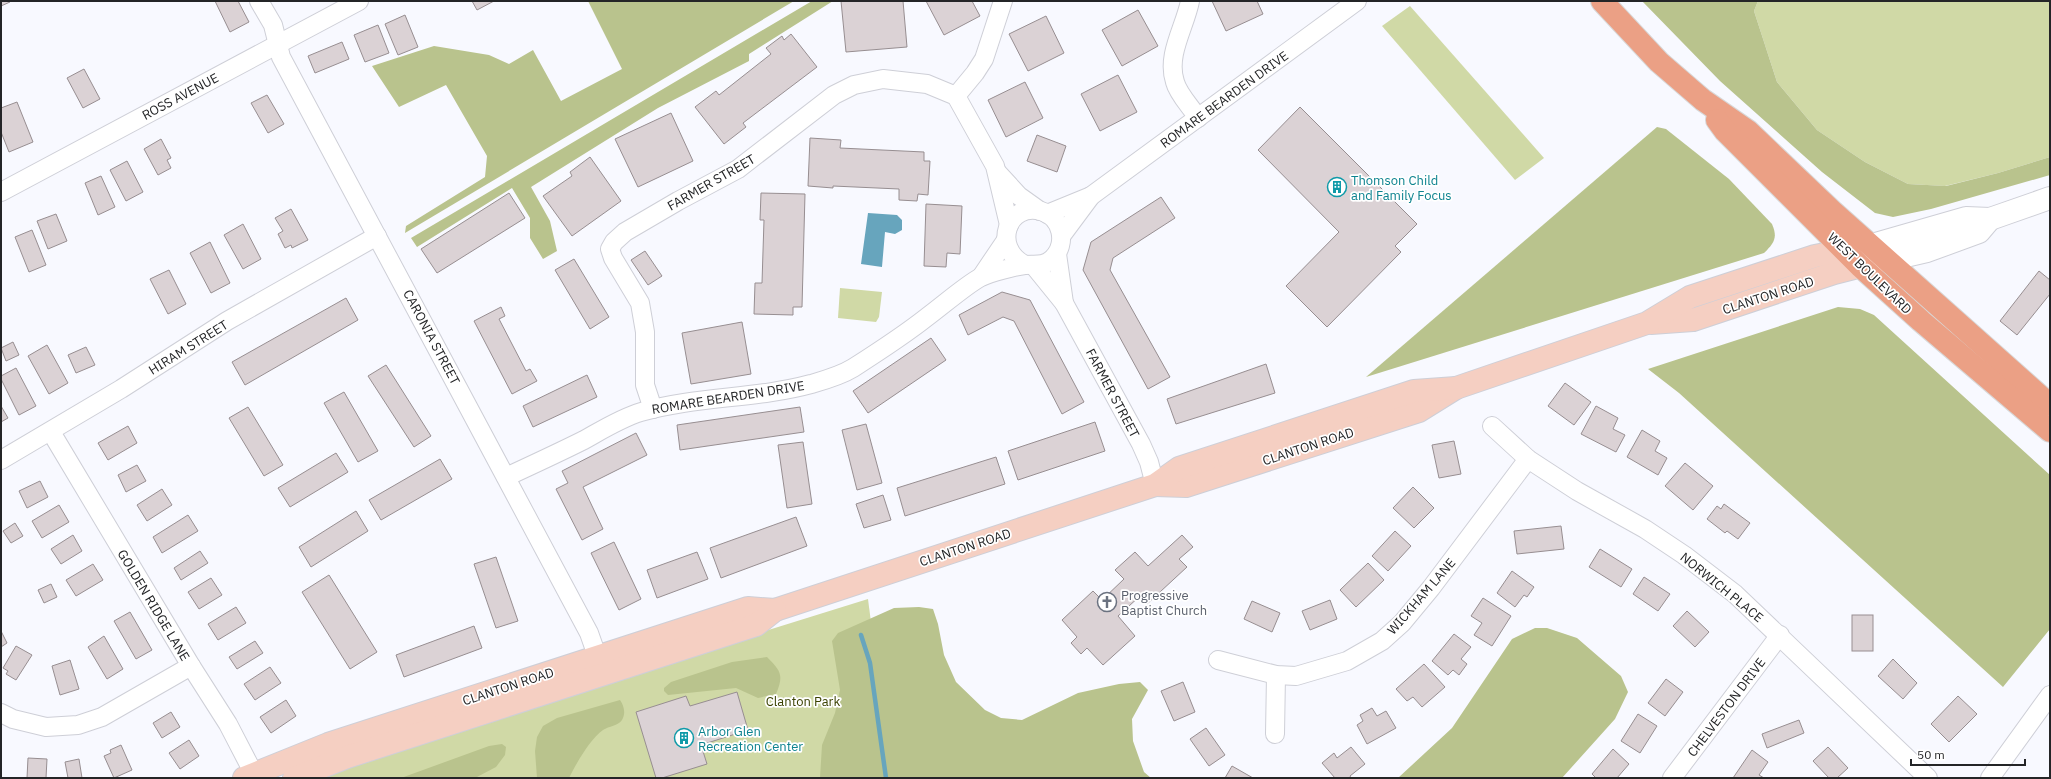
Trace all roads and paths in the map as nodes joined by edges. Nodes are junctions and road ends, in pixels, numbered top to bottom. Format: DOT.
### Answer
graph roads {
  1 [pos="259,1"];
  2 [pos="359,1"];
  3 [pos="1003,1"];
  4 [pos="1190,1"];
  5 [pos="1357,1"];
  6 [pos="1602,1"];
  7 [pos="278,44"];
  8 [pos="956,96"];
  9 [pos="1703,100"];
  10 [pos="1198,118"];
  11 [pos="997,172"];
  12 [pos="1,192"];
  13 [pos="1091,196"];
  14 [pos="2050,198"];
  15 [pos="1043,212"];
  16 [pos="1990,220"];
  17 [pos="1008,233"];
  18 [pos="1062,235"];
  19 [pos="377,236"];
  20 [pos="1872,245"];
  21 [pos="1846,250"];
  22 [pos="1058,254"];
  23 [pos="1888,260"];
  24 [pos="1029,266"];
  25 [pos="1860,266"];
  26 [pos="981,277"];
  27 [pos="1064,302"];
  28 [pos="1647,323"];
  29 [pos="2050,405"];
  30 [pos="653,409"];
  31 [pos="1492,426"];
  32 [pos="51,432"];
  33 [pos="2050,432"];
  34 [pos="1528,459"];
  35 [pos="1,460"];
  36 [pos="506,477"];
  37 [pos="1155,485"];
  38 [pos="1780,635"];
  39 [pos="1218,660"];
  40 [pos="191,666"];
  41 [pos="600,666"];
  42 [pos="1276,675"];
  43 [pos="2050,695"];
  44 [pos="1,713"];
  45 [pos="1275,734"];
  46 [pos="251,776"];
  47 [pos="294,778"];
  48 [pos="1672,778"];
  49 [pos="1928,778"];
  50 [pos="1990,778"];
  1 -- 7 [label="street, CARONIA STREET"];
  2 -- 7 [label="street, ROSS AVENUE"];
  3 -- 8 [label="street"];
  4 -- 10 [label="street"];
  5 -- 10 [label="street, ROMARE BEARDEN DRIVE"];
  6 -- 9 [label="main road, WEST BOULEVARD"];
  7 -- 12 [label="street, ROSS AVENUE"];
  7 -- 19 [label="street, CARONIA STREET"];
  8 -- 11 [label="street"];
  8 -- 30 [label="street, FARMER STREET"];
  9 -- 20 [label="main road, WEST BOULEVARD"];
  9 -- 21 [label="main road, WEST BOULEVARD"];
  10 -- 13 [label="street, ROMARE BEARDEN DRIVE"];
  11 -- 15 [label="street"];
  11 -- 17 [label="street"];
  13 -- 15 [label="street, ROMARE BEARDEN DRIVE"];
  13 -- 18 [label="street, ROMARE BEARDEN DRIVE"];
  14 -- 16 [label="street"];
  15 -- 17 [label="street"];
  15 -- 18 [label="street"];
  16 -- 20 [label="street"];
  16 -- 23 [label="street"];
  17 -- 24 [label="street"];
  17 -- 26 [label="street, ROMARE BEARDEN DRIVE"];
  18 -- 22 [label="street"];
  19 -- 32 [label="street, HIRAM STREET"];
  19 -- 36 [label="street, CARONIA STREET"];
  20 -- 21 [label="main road, CLANTON ROAD"];
  20 -- 23 [label="main road, WEST BOULEVARD"];
  21 -- 25 [label="main road, WEST BOULEVARD"];
  21 -- 28 [label="main road, CLANTON ROAD"];
  22 -- 24 [label="street"];
  22 -- 27 [label="street, FARMER STREET"];
  23 -- 25 [label="main road, CLANTON ROAD"];
  23 -- 29 [label="main road, WEST BOULEVARD"];
  24 -- 26 [label="street, ROMARE BEARDEN DRIVE"];
  24 -- 27 [label="street, FARMER STREET"];
  25 -- 28 [label="main road, CLANTON ROAD"];
  25 -- 33 [label="main road, WEST BOULEVARD"];
  26 -- 30 [label="street, ROMARE BEARDEN DRIVE"];
  27 -- 37 [label="street, FARMER STREET"];
  28 -- 37 [label="main road, CLANTON ROAD"];
  30 -- 36 [label="street, ROMARE BEARDEN DRIVE"];
  31 -- 34 [label="street, NORWICH PLACE"];
  32 -- 35 [label="street, HIRAM STREET"];
  32 -- 40 [label="street, GOLDEN RIDGE LANE"];
  34 -- 38 [label="street, NORWICH PLACE"];
  34 -- 42 [label="street, WICKHAM LANE"];
  36 -- 41 [label="street, CARONIA STREET"];
  37 -- 41 [label="main road, CLANTON ROAD"];
  38 -- 48 [label="street, CHELVESTON DRIVE"];
  38 -- 49 [label="street, NORWICH PLACE"];
  39 -- 42 [label="street, WICKHAM LANE"];
  40 -- 44 [label="street"];
  40 -- 46 [label="street, GOLDEN RIDGE LANE"];
  41 -- 46 [label="main road, CLANTON ROAD"];
  41 -- 47 [label="main road, CLANTON ROAD"];
  42 -- 45 [label="street"];
  43 -- 50 [label="street"];
}
